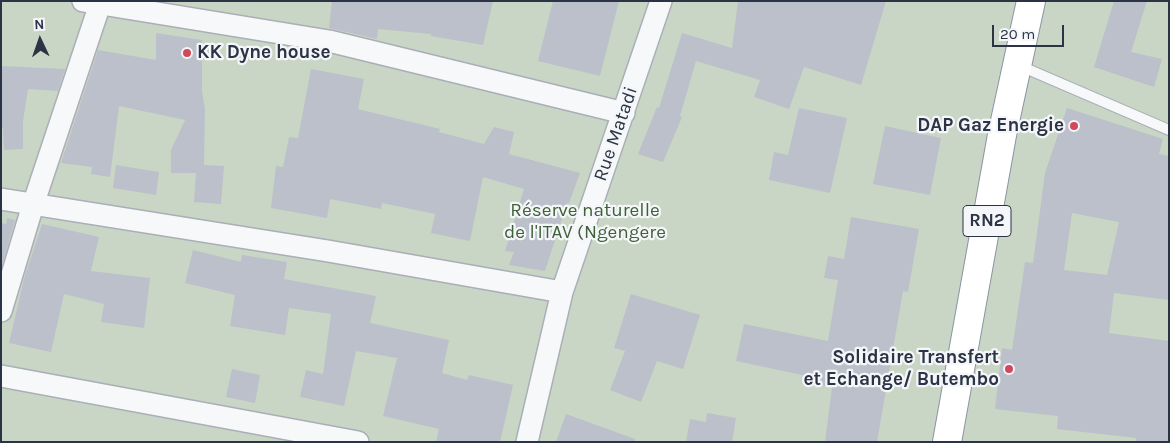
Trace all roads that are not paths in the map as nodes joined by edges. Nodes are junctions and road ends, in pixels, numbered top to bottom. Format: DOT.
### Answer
graph roads {
  1 [pos="661,1"];
  2 [pos="1031,1"];
  3 [pos="95,2"];
  4 [pos="1017,65"];
  5 [pos="624,113"];
  6 [pos="1169,130"];
  7 [pos="1,199"];
  8 [pos="32,205"];
  9 [pos="562,292"];
  10 [pos="1,311"];
  11 [pos="1,376"];
  12 [pos="358,442"];
  13 [pos="527,442"];
  14 [pos="947,442"];
  1 -- 5 [label="street, Rue Matadi"];
  2 -- 4 [label="highway, RN2"];
  3 -- 5 [label="street"];
  3 -- 8 [label="street"];
  4 -- 6 [label="lane"];
  4 -- 14 [label="highway, RN2"];
  5 -- 9 [label="street, Rue Matadi"];
  7 -- 8 [label="street"];
  8 -- 9 [label="street"];
  8 -- 10 [label="street"];
  9 -- 13 [label="street, Rue Matadi"];
  11 -- 12 [label="street"];
}
